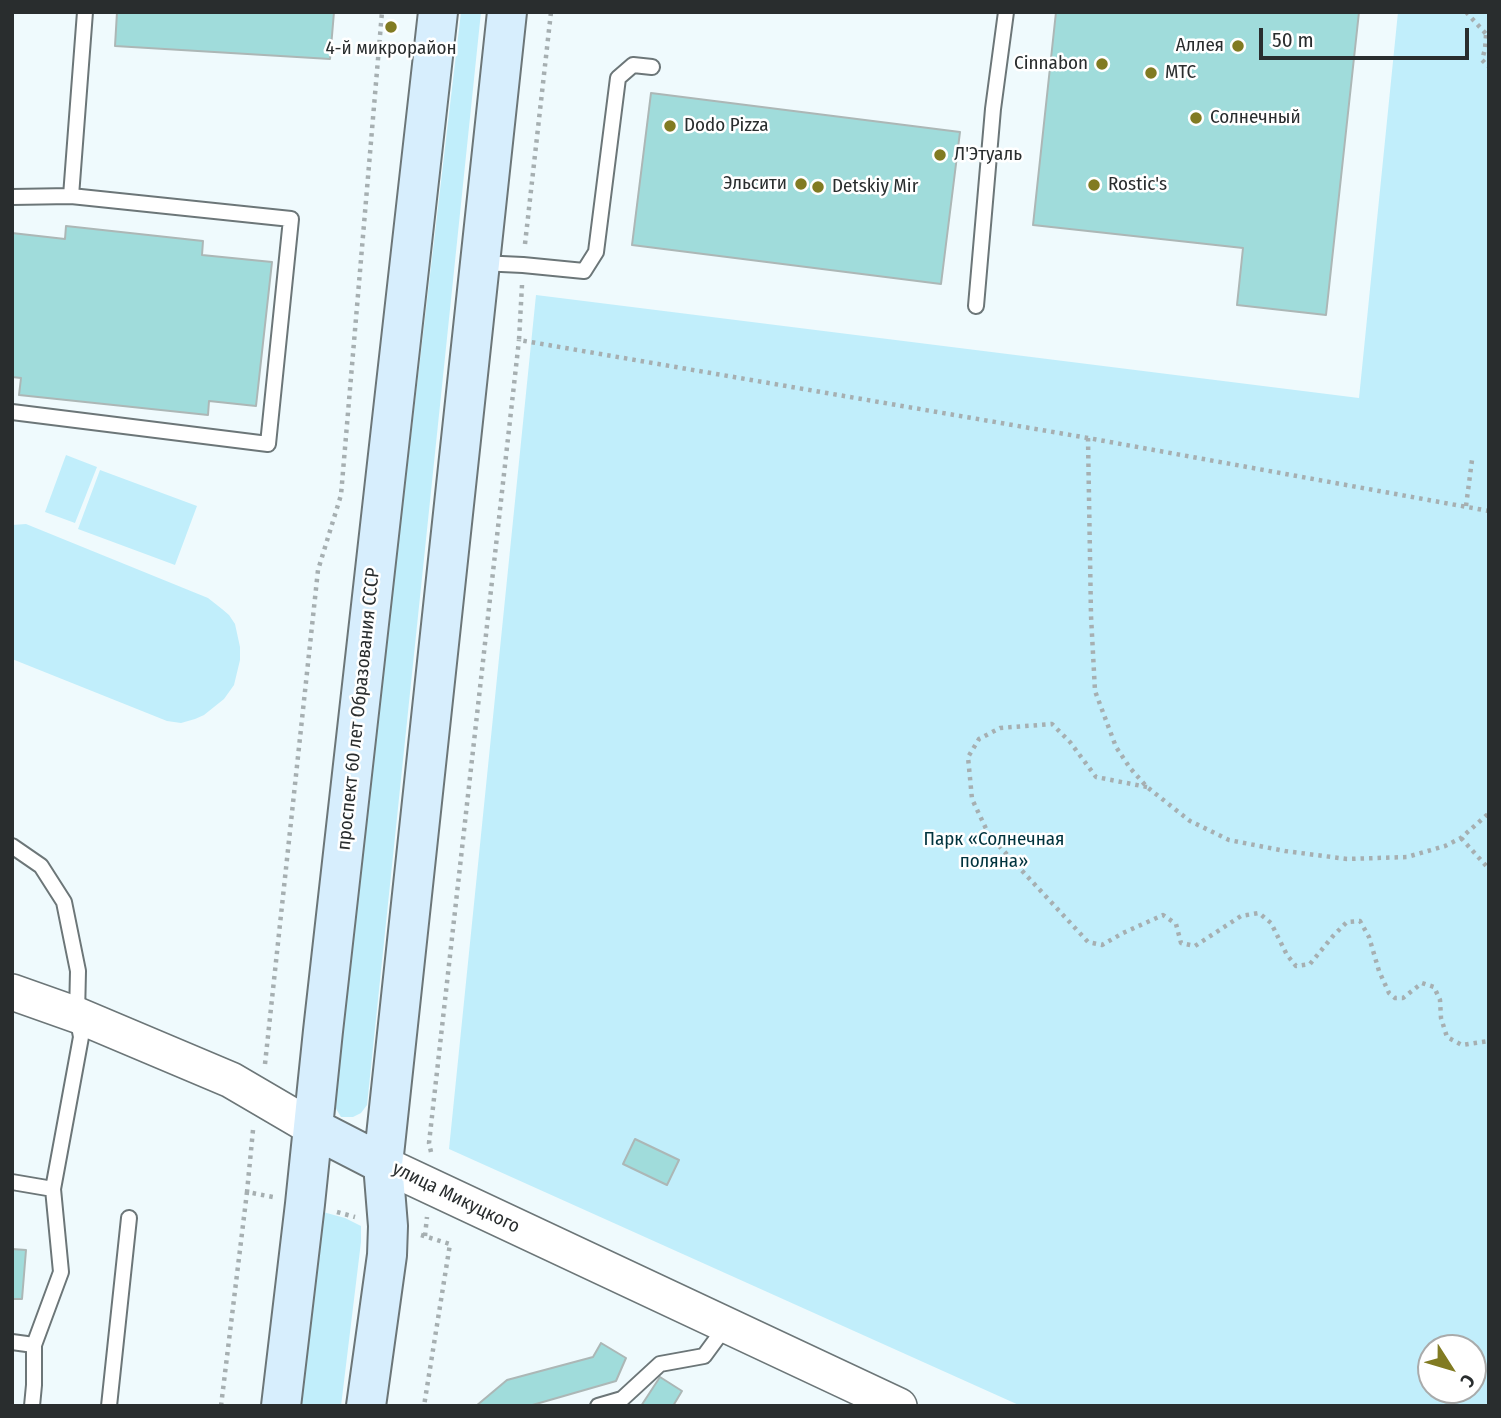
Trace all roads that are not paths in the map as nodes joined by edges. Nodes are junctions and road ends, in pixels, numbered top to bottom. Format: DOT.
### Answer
graph roads {
  1 [pos="85,12"];
  2 [pos="438,12"];
  3 [pos="507,12"];
  4 [pos="1006,12"];
  5 [pos="653,67"];
  6 [pos="71,196"];
  7 [pos="12,197"];
  8 [pos="480,263"];
  9 [pos="976,306"];
  10 [pos="12,412"];
  11 [pos="12,845"];
  12 [pos="12,992"];
  13 [pos="77,1016"];
  14 [pos="313,1128"];
  15 [pos="383,1164"];
  16 [pos="12,1182"];
  17 [pos="53,1189"];
  18 [pos="130,1218"];
  19 [pos="726,1326"];
  20 [pos="12,1342"];
  21 [pos="34,1345"];
  22 [pos="32,1406"];
  23 [pos="109,1406"];
  24 [pos="281,1406"];
  25 [pos="366,1406"];
  26 [pos="598,1406"];
  27 [pos="899,1406"];
  1 -- 6 [label="lane"];
  2 -- 14 [label="main road, проспект 60 лет Образования СССР"];
  3 -- 8 [label="main road"];
  4 -- 9 [label="lane"];
  5 -- 8 [label="lane"];
  6 -- 7 [label="lane"];
  6 -- 10 [label="lane"];
  8 -- 15 [label="main road"];
  11 -- 13 [label="lane"];
  12 -- 13 [label="street, улица Микуцкого"];
  13 -- 14 [label="street, улица Микуцкого"];
  13 -- 17 [label="lane"];
  14 -- 15 [label="main road, улица Микуцкого"];
  14 -- 24 [label="main road, проспект 60 лет Образования СССР"];
  15 -- 19 [label="street, улица Микуцкого"];
  15 -- 25 [label="main road"];
  16 -- 17 [label="lane"];
  17 -- 21 [label="lane"];
  18 -- 23 [label="lane"];
  19 -- 26 [label="lane"];
  19 -- 27 [label="street, улица Микуцкого"];
  20 -- 21 [label="lane"];
  21 -- 22 [label="lane"];
}
